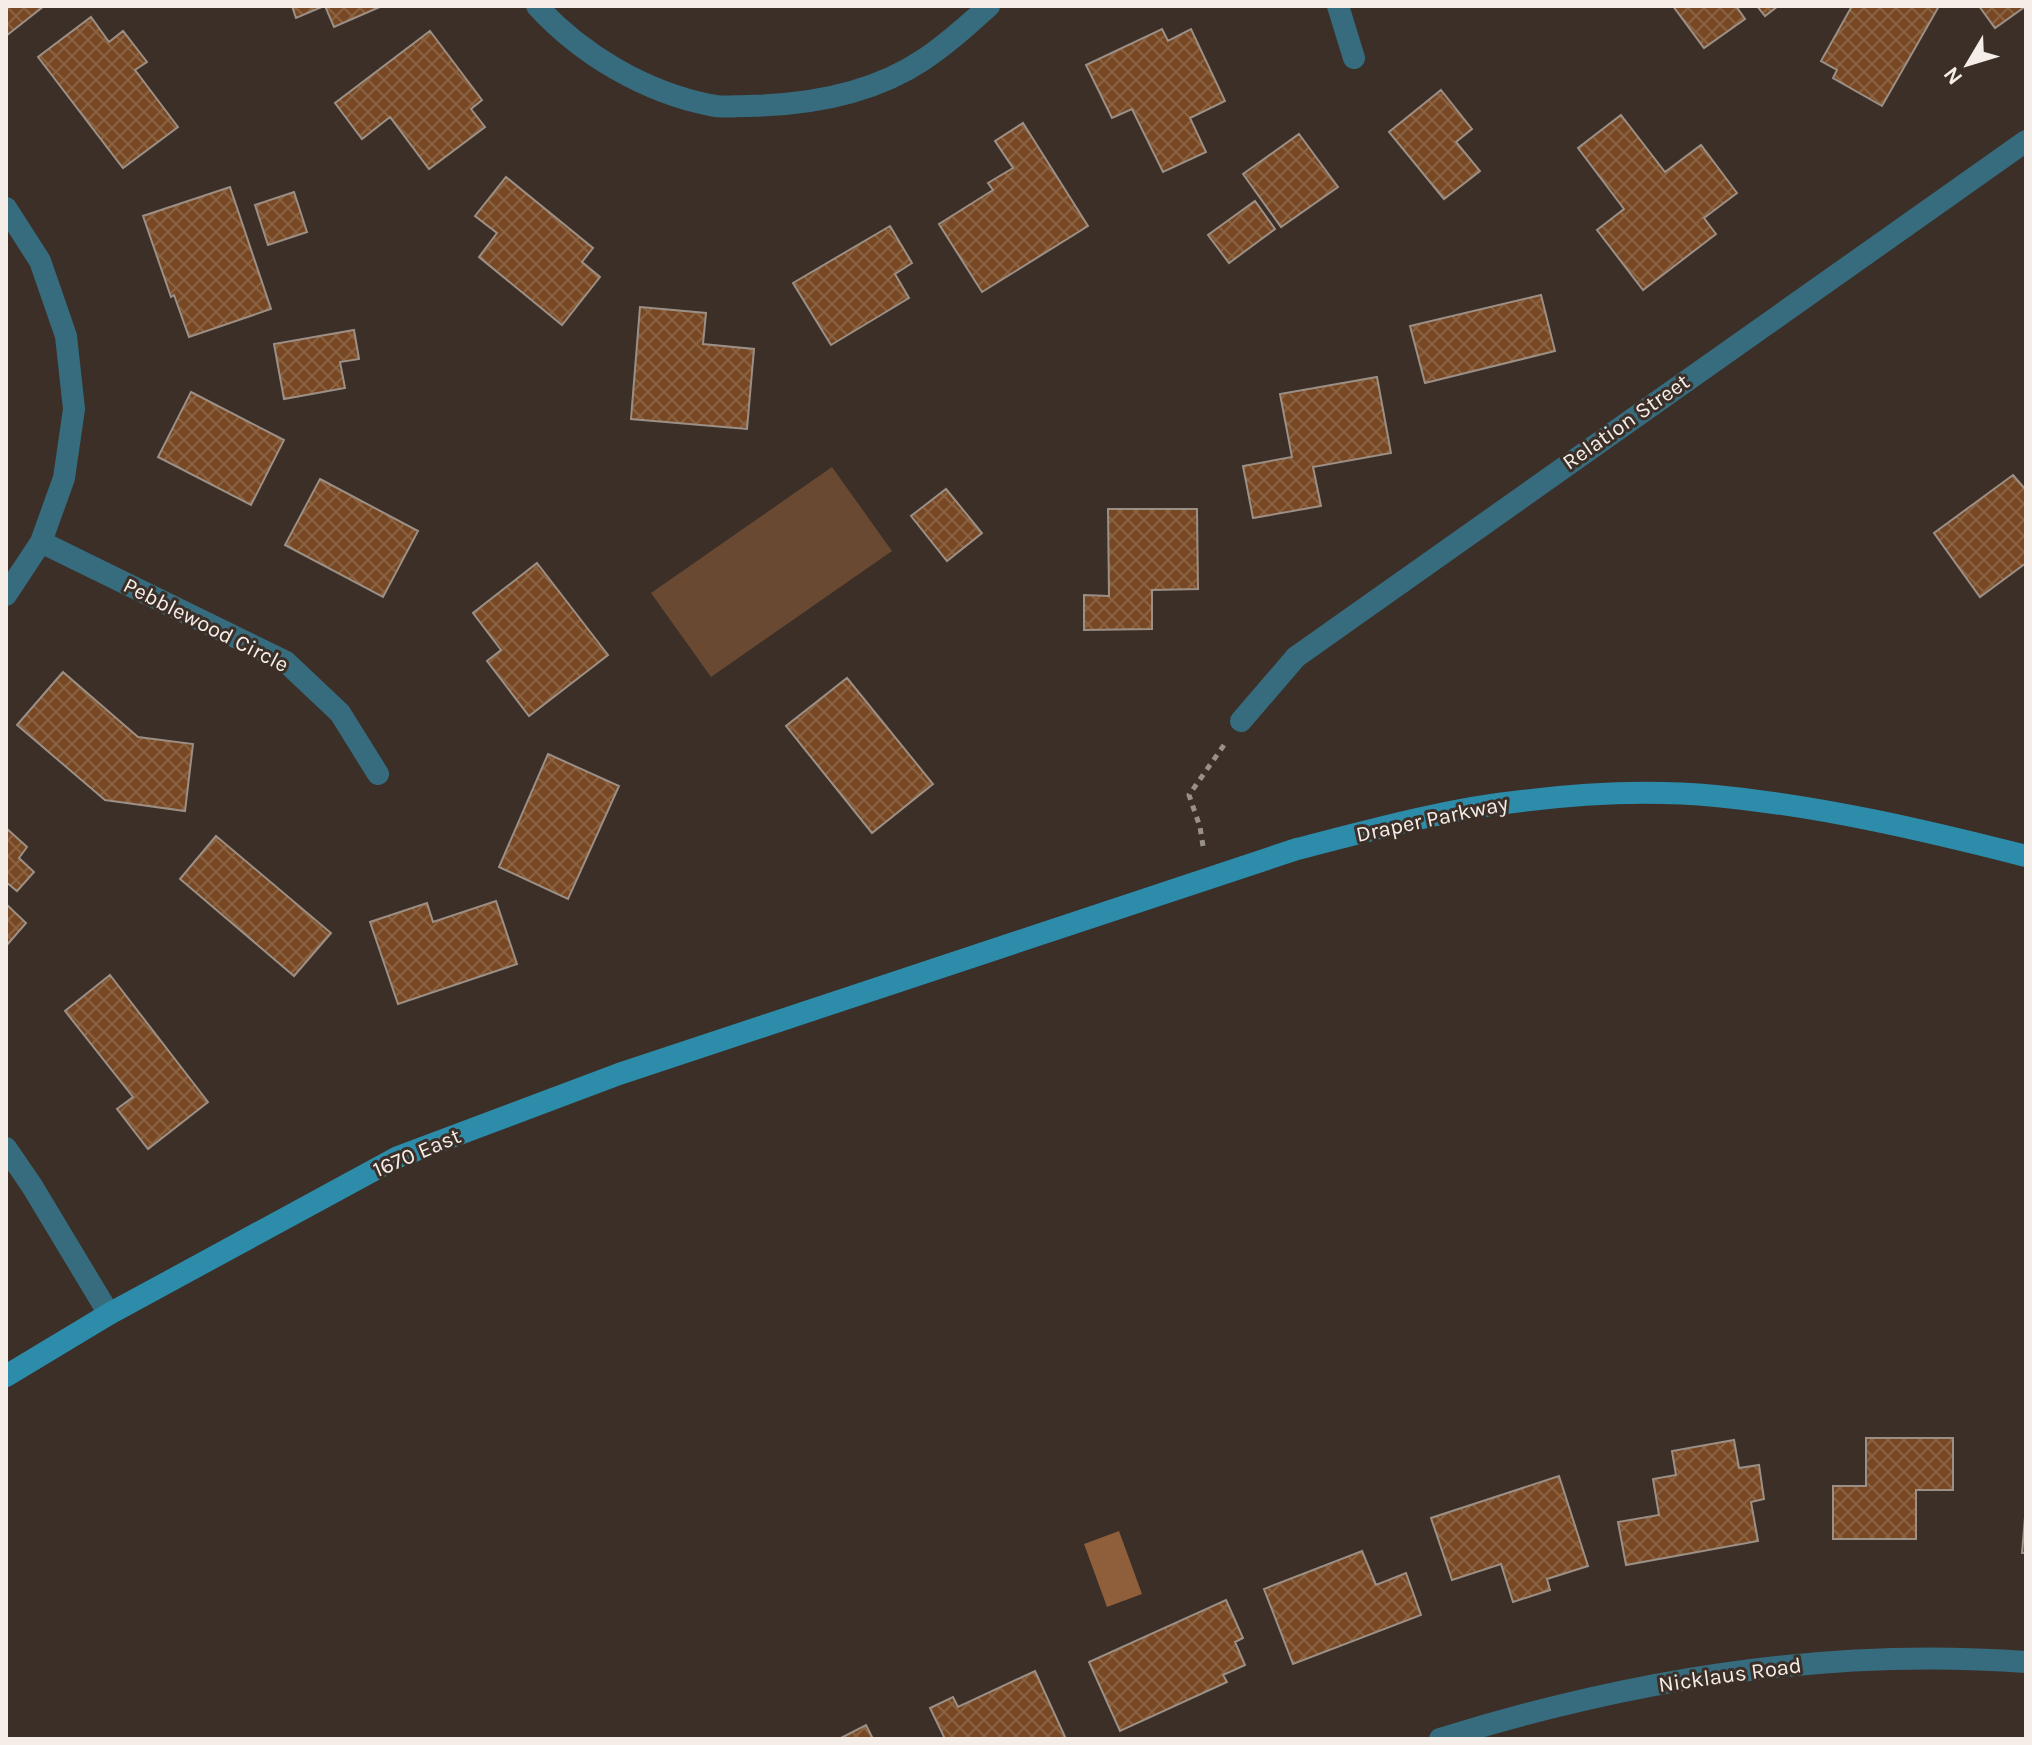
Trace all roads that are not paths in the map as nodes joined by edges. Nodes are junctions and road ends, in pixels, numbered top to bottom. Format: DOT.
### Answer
graph roads {
  1 [pos="537,6"];
  2 [pos="989,6"];
  3 [pos="1338,6"];
  4 [pos="1354,58"];
  5 [pos="2026,141"];
  6 [pos="6,208"];
  7 [pos="41,542"];
  8 [pos="6,595"];
  9 [pos="1241,721"];
  10 [pos="378,774"];
  11 [pos="2026,856"];
  12 [pos="858,997"];
  13 [pos="6,1148"];
  14 [pos="109,1314"];
  15 [pos="6,1376"];
  16 [pos="2026,1662"];
  17 [pos="1440,1739"];
  1 -- 2 [label="street"];
  3 -- 4 [label="street"];
  5 -- 9 [label="street, Relation Street"];
  6 -- 7 [label="street"];
  7 -- 8 [label="street"];
  7 -- 10 [label="street, Pebblewood Circle"];
  11 -- 12 [label="main road, Draper Parkway"];
  12 -- 14 [label="main road, 1670 East"];
  13 -- 14 [label="street"];
  14 -- 15 [label="main road, 1670 East"];
  16 -- 17 [label="street, Nicklaus Road"];
}
